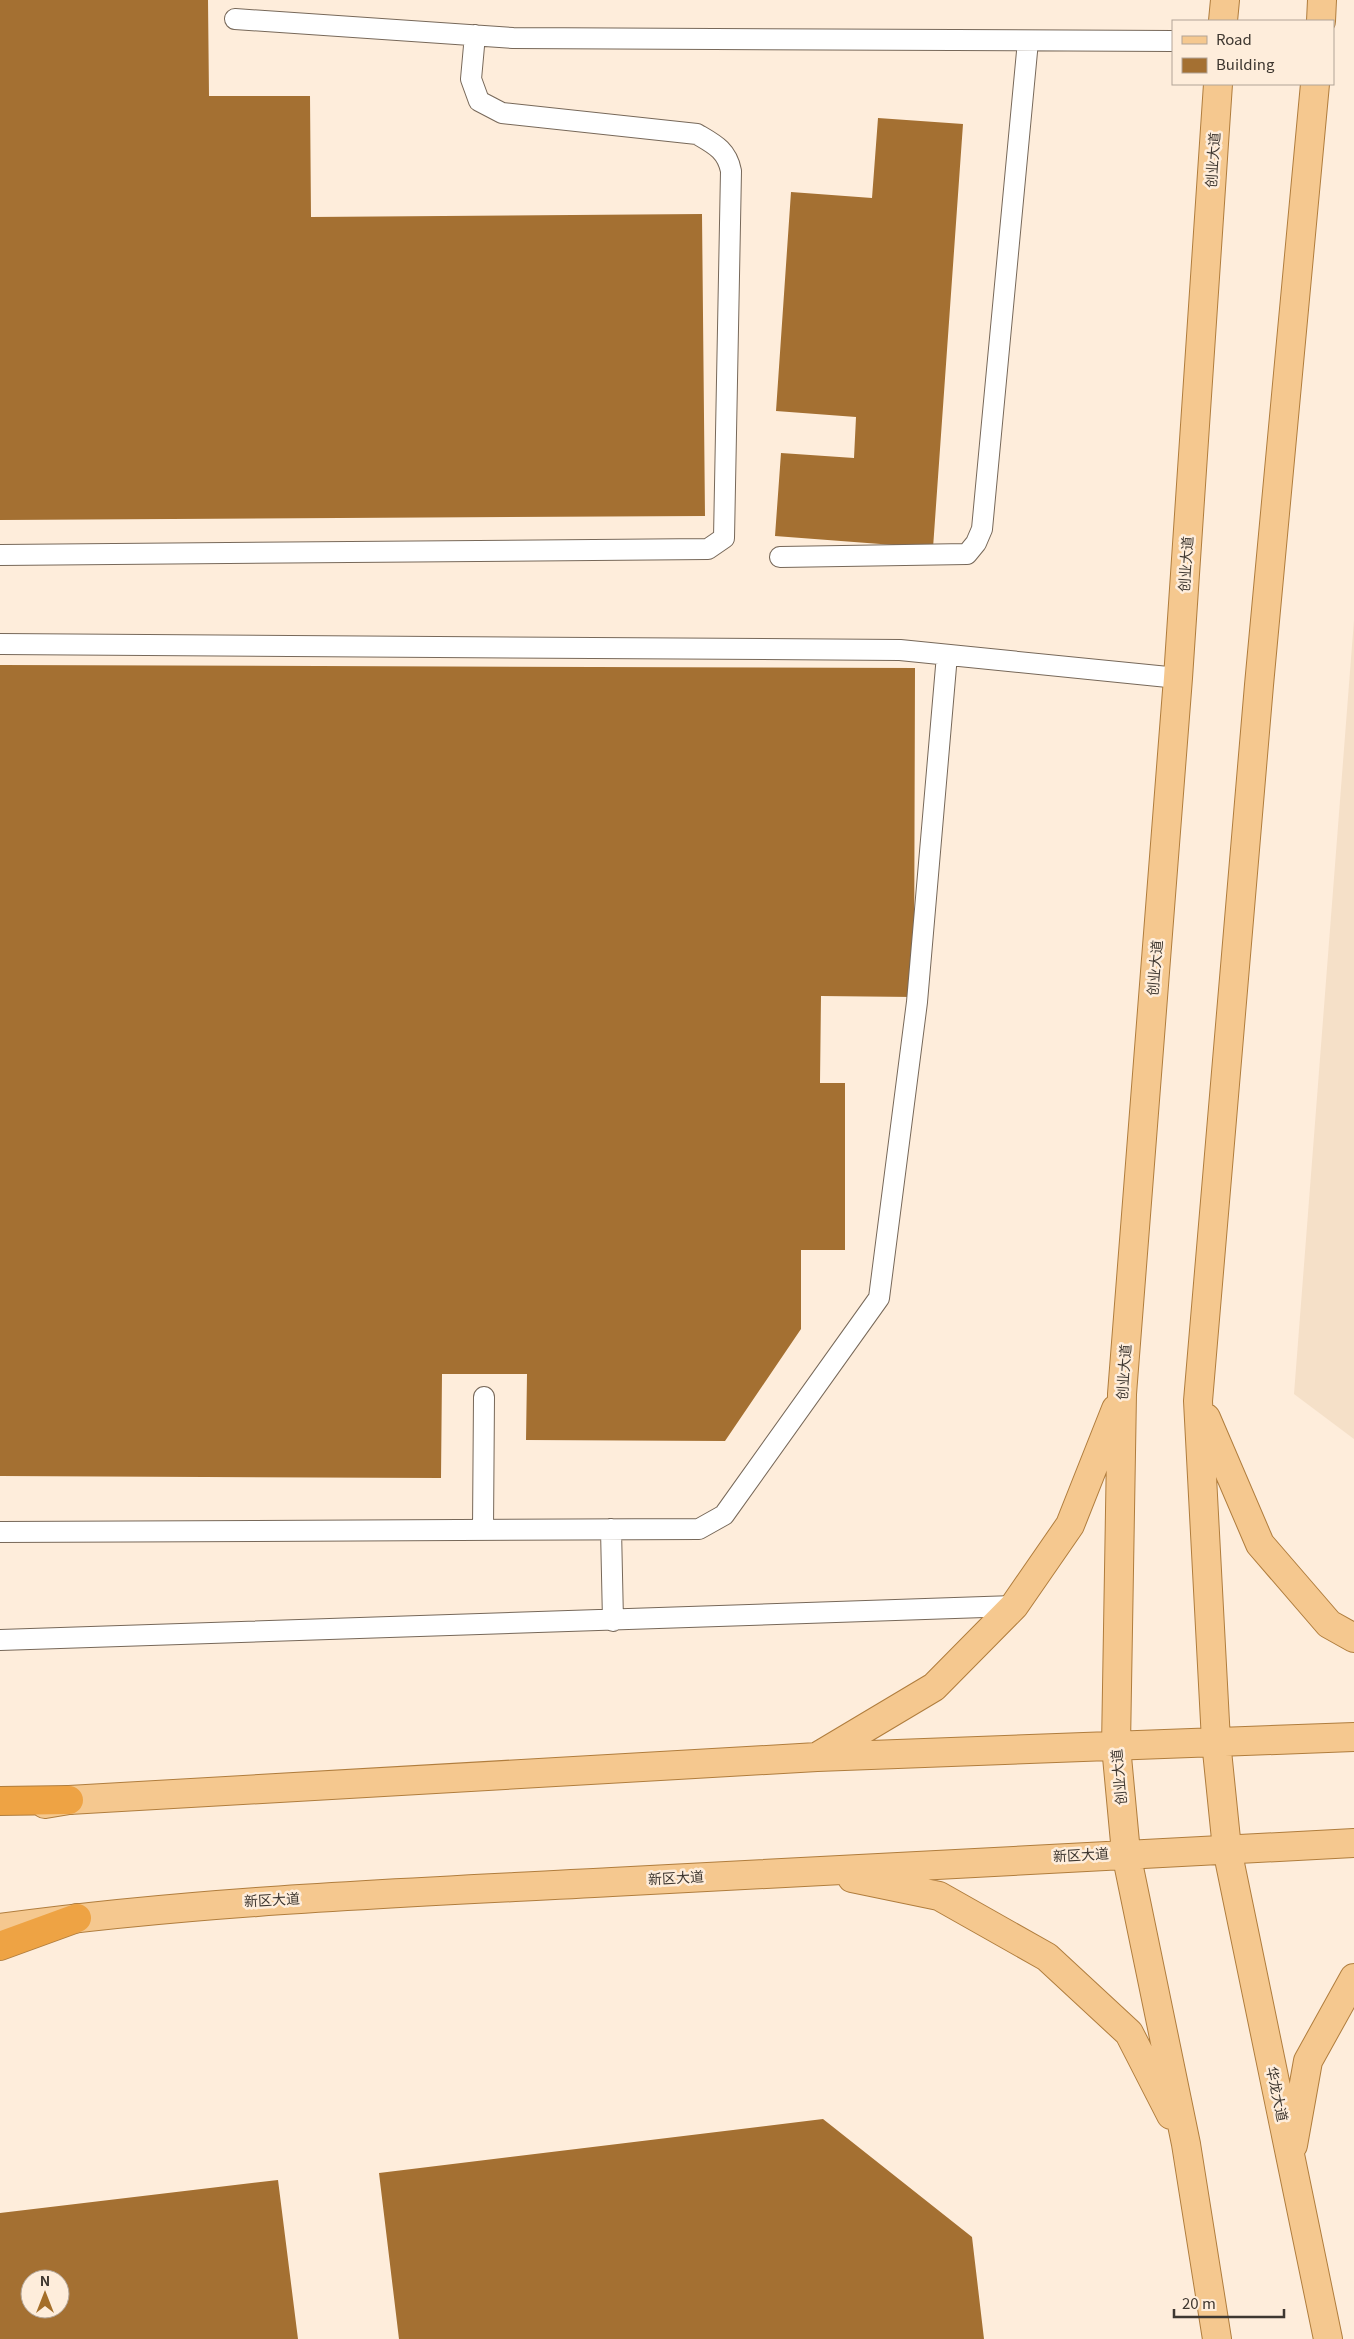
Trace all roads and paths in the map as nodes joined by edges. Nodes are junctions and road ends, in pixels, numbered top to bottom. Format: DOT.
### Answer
graph roads {
  1 [pos="1225,0"];
  2 [pos="1322,0"];
  3 [pos="235,19"];
  4 [pos="1223,20"];
  5 [pos="1320,20"];
  6 [pos="475,35"];
  7 [pos="1028,41"];
  8 [pos="1172,41"];
  9 [pos="1218,85"];
  10 [pos="1315,85"];
  11 [pos="0,555"];
  12 [pos="780,557"];
  13 [pos="0,644"];
  14 [pos="947,655"];
  15 [pos="1178,678"];
  16 [pos="1122,1394"];
  17 [pos="484,1397"];
  18 [pos="1198,1401"];
  19 [pos="611,1529"];
  20 [pos="483,1530"];
  21 [pos="0,1532"];
  22 [pos="1014,1606"];
  23 [pos="613,1620"];
  24 [pos="1354,1638"];
  25 [pos="0,1640"];
  26 [pos="1354,1737"];
  27 [pos="1216,1741"];
  28 [pos="1116,1746"];
  29 [pos="817,1757"];
  30 [pos="69,1800"];
  31 [pos="0,1801"];
  32 [pos="0,1812"];
  33 [pos="1354,1843"];
  34 [pos="1227,1849"];
  35 [pos="1126,1853"];
  36 [pos="816,1871"];
  37 [pos="77,1918"];
  38 [pos="0,1928"];
  39 [pos="0,1946"];
  40 [pos="1354,1978"];
  41 [pos="1186,2144"];
  42 [pos="1291,2158"];
  43 [pos="1217,2339"];
  44 [pos="1328,2339"];
  1 -- 4 [label="main road"];
  2 -- 5 [label="main road"];
  3 -- 6 [label="lane"];
  6 -- 7 [label="lane"];
  6 -- 11 [label="lane"];
  7 -- 8 [label="lane"];
  7 -- 12 [label="lane"];
  9 -- 15 [label="main road, 创业大道"];
  10 -- 18 [label="main road"];
  13 -- 14 [label="lane"];
  14 -- 15 [label="lane"];
  14 -- 19 [label="lane"];
  15 -- 16 [label="main road, 创业大道"];
  16 -- 22 [label="main road"];
  16 -- 28 [label="main road, 创业大道"];
  17 -- 20 [label="lane"];
  18 -- 24 [label="main road"];
  18 -- 27 [label="main road"];
  19 -- 20 [label="lane"];
  19 -- 23 [label="lane"];
  20 -- 21 [label="lane"];
  22 -- 23 [label="lane"];
  22 -- 29 [label="main road"];
  23 -- 25 [label="lane"];
  26 -- 27 [label="main road"];
  27 -- 28 [label="main road"];
  27 -- 34 [label="main road"];
  28 -- 29 [label="main road"];
  28 -- 35 [label="main road, 创业大道"];
  29 -- 30 [label="main road"];
  30 -- 31 [label="highway"];
  30 -- 32 [label="main road"];
  33 -- 34 [label="main road, 新区大道"];
  34 -- 35 [label="main road, 新区大道"];
  34 -- 42 [label="main road, 华龙大道"];
  35 -- 36 [label="main road, 新区大道"];
  35 -- 41 [label="main road"];
  36 -- 37 [label="main road, 新区大道"];
  36 -- 41 [label="main road"];
  37 -- 38 [label="main road, 新区大道"];
  37 -- 39 [label="highway"];
  40 -- 42 [label="main road"];
  41 -- 43 [label="main road"];
  42 -- 44 [label="main road, 华龙大道"];
}
